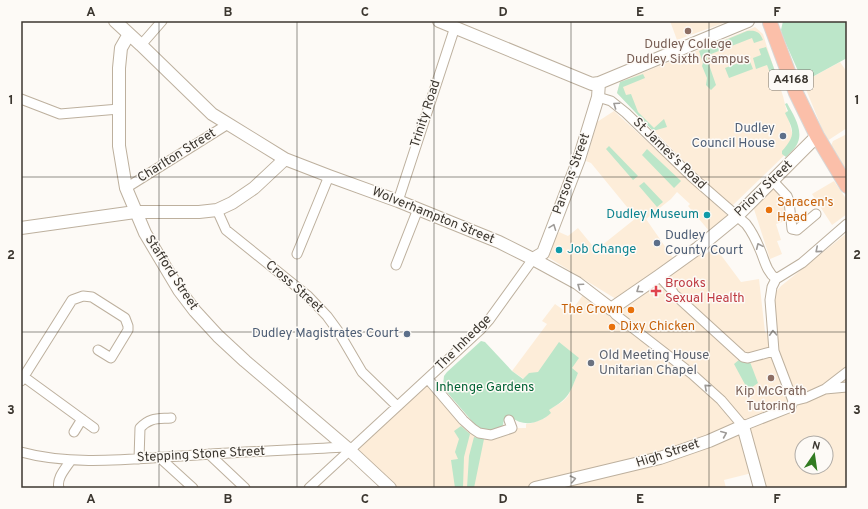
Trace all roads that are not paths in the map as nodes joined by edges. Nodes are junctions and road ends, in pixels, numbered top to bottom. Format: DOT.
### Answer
graph roads {
  1 [pos="115,21"];
  2 [pos="162,21"];
  3 [pos="439,21"];
  4 [pos="748,21"];
  5 [pos="768,22"];
  6 [pos="455,27"];
  7 [pos="129,34"];
  8 [pos="141,44"];
  9 [pos="599,83"];
  10 [pos="598,97"];
  11 [pos="21,99"];
  12 [pos="119,109"];
  13 [pos="228,124"];
  14 [pos="818,136"];
  15 [pos="285,159"];
  16 [pos="329,176"];
  17 [pos="772,180"];
  18 [pos="847,186"];
  19 [pos="126,188"];
  20 [pos="398,201"];
  21 [pos="418,209"];
  22 [pos="217,210"];
  23 [pos="135,212"];
  24 [pos="816,214"];
  25 [pos="737,216"];
  26 [pos="847,224"];
  27 [pos="21,228"];
  28 [pos="298,254"];
  29 [pos="533,259"];
  30 [pos="396,266"];
  31 [pos="659,276"];
  32 [pos="776,279"];
  33 [pos="611,309"];
  34 [pos="98,350"];
  35 [pos="774,351"];
  36 [pos="847,372"];
  37 [pos="22,379"];
  38 [pos="428,379"];
  39 [pos="847,387"];
  40 [pos="825,389"];
  41 [pos="793,398"];
  42 [pos="397,406"];
  43 [pos="171,418"];
  44 [pos="82,419"];
  45 [pos="509,420"];
  46 [pos="743,426"];
  47 [pos="94,428"];
  48 [pos="74,432"];
  49 [pos="348,448"];
  50 [pos="21,452"];
  51 [pos="209,454"];
  52 [pos="159,457"];
  53 [pos="139,459"];
  54 [pos="70,460"];
  55 [pos="59,488"];
  56 [pos="193,488"];
  57 [pos="245,488"];
  58 [pos="309,488"];
  59 [pos="390,488"];
  60 [pos="535,488"];
  61 [pos="760,488"];
  1 -- 7 [label="main road, Wolverhampton Street"];
  2 -- 8 [label="street"];
  3 -- 6 [label="main road"];
  4 -- 9 [label="main road"];
  5 -- 14 [label="main road, A4168"];
  6 -- 9 [label="main road"];
  6 -- 20 [label="street, Trinity Road"];
  7 -- 8 [label="main road, Wolverhampton Street"];
  7 -- 12 [label="main road, Stafford Street"];
  8 -- 13 [label="main road, Wolverhampton Street"];
  9 -- 10 [label="main road, Parsons Street"];
  25 -- 10 [label="street, St James's Road, one-way"];
  29 -- 10 [label="main road, Parsons Street, one-way"];
  11 -- 12 [label="street"];
  12 -- 19 [label="main road, Stafford Street"];
  13 -- 15 [label="main road, Wolverhampton Street"];
  13 -- 19 [label="street, Charlton Street"];
  14 -- 17 [label="main road, Priory Street"];
  14 -- 18 [label="main road, A4168"];
  15 -- 16 [label="main road, Wolverhampton Street"];
  15 -- 22 [label="main road"];
  16 -- 20 [label="main road, Wolverhampton Street"];
  16 -- 28 [label="street"];
  17 -- 24 [label="street"];
  17 -- 25 [label="main road, Priory Street"];
  19 -- 23 [label="main road, Stafford Street"];
  20 -- 21 [label="main road, Wolverhampton Street"];
  21 -- 29 [label="main road, Wolverhampton Street"];
  21 -- 30 [label="street"];
  22 -- 23 [label="main road"];
  22 -- 42 [label="street, Cross Street"];
  23 -- 27 [label="main road"];
  23 -- 49 [label="main road, Stafford Street"];
  25 -- 31 [label="main road, Priory Street"];
  32 -- 25 [label="street, St James's Road, one-way"];
  26 -- 32 [label="street, one-way"];
  33 -- 29 [label="main road, Wolverhampton Street, one-way"];
  29 -- 38 [label="street, The Inhedge"];
  31 -- 33 [label="main road, Priory Street, one-way"];
  31 -- 35 [label="street"];
  35 -- 32 [label="street, one-way"];
  46 -- 33 [label="street, Wolverhampton Street, one-way"];
  34 -- 37 [label="street"];
  35 -- 41 [label="street"];
  36 -- 40 [label="street, High Street"];
  37 -- 44 [label="street"];
  38 -- 42 [label="street, The Inhedge"];
  38 -- 45 [label="street"];
  39 -- 40 [label="street, High Street"];
  40 -- 41 [label="street, High Street"];
  41 -- 46 [label="street, High Street"];
  42 -- 49 [label="street, The Inhedge"];
  43 -- 53 [label="street"];
  44 -- 47 [label="street"];
  44 -- 48 [label="street"];
  60 -- 46 [label="main road, High Street, one-way"];
  46 -- 61 [label="main road"];
  49 -- 51 [label="street, Stepping Stone Street"];
  49 -- 58 [label="street, The Inhedge"];
  49 -- 59 [label="main road, Stafford Street"];
  50 -- 54 [label="street, Stepping Stone Street"];
  51 -- 52 [label="street, Stepping Stone Street"];
  51 -- 57 [label="street"];
  52 -- 53 [label="street, Stepping Stone Street"];
  52 -- 56 [label="street"];
  53 -- 54 [label="street, Stepping Stone Street"];
  54 -- 55 [label="street"];
}
